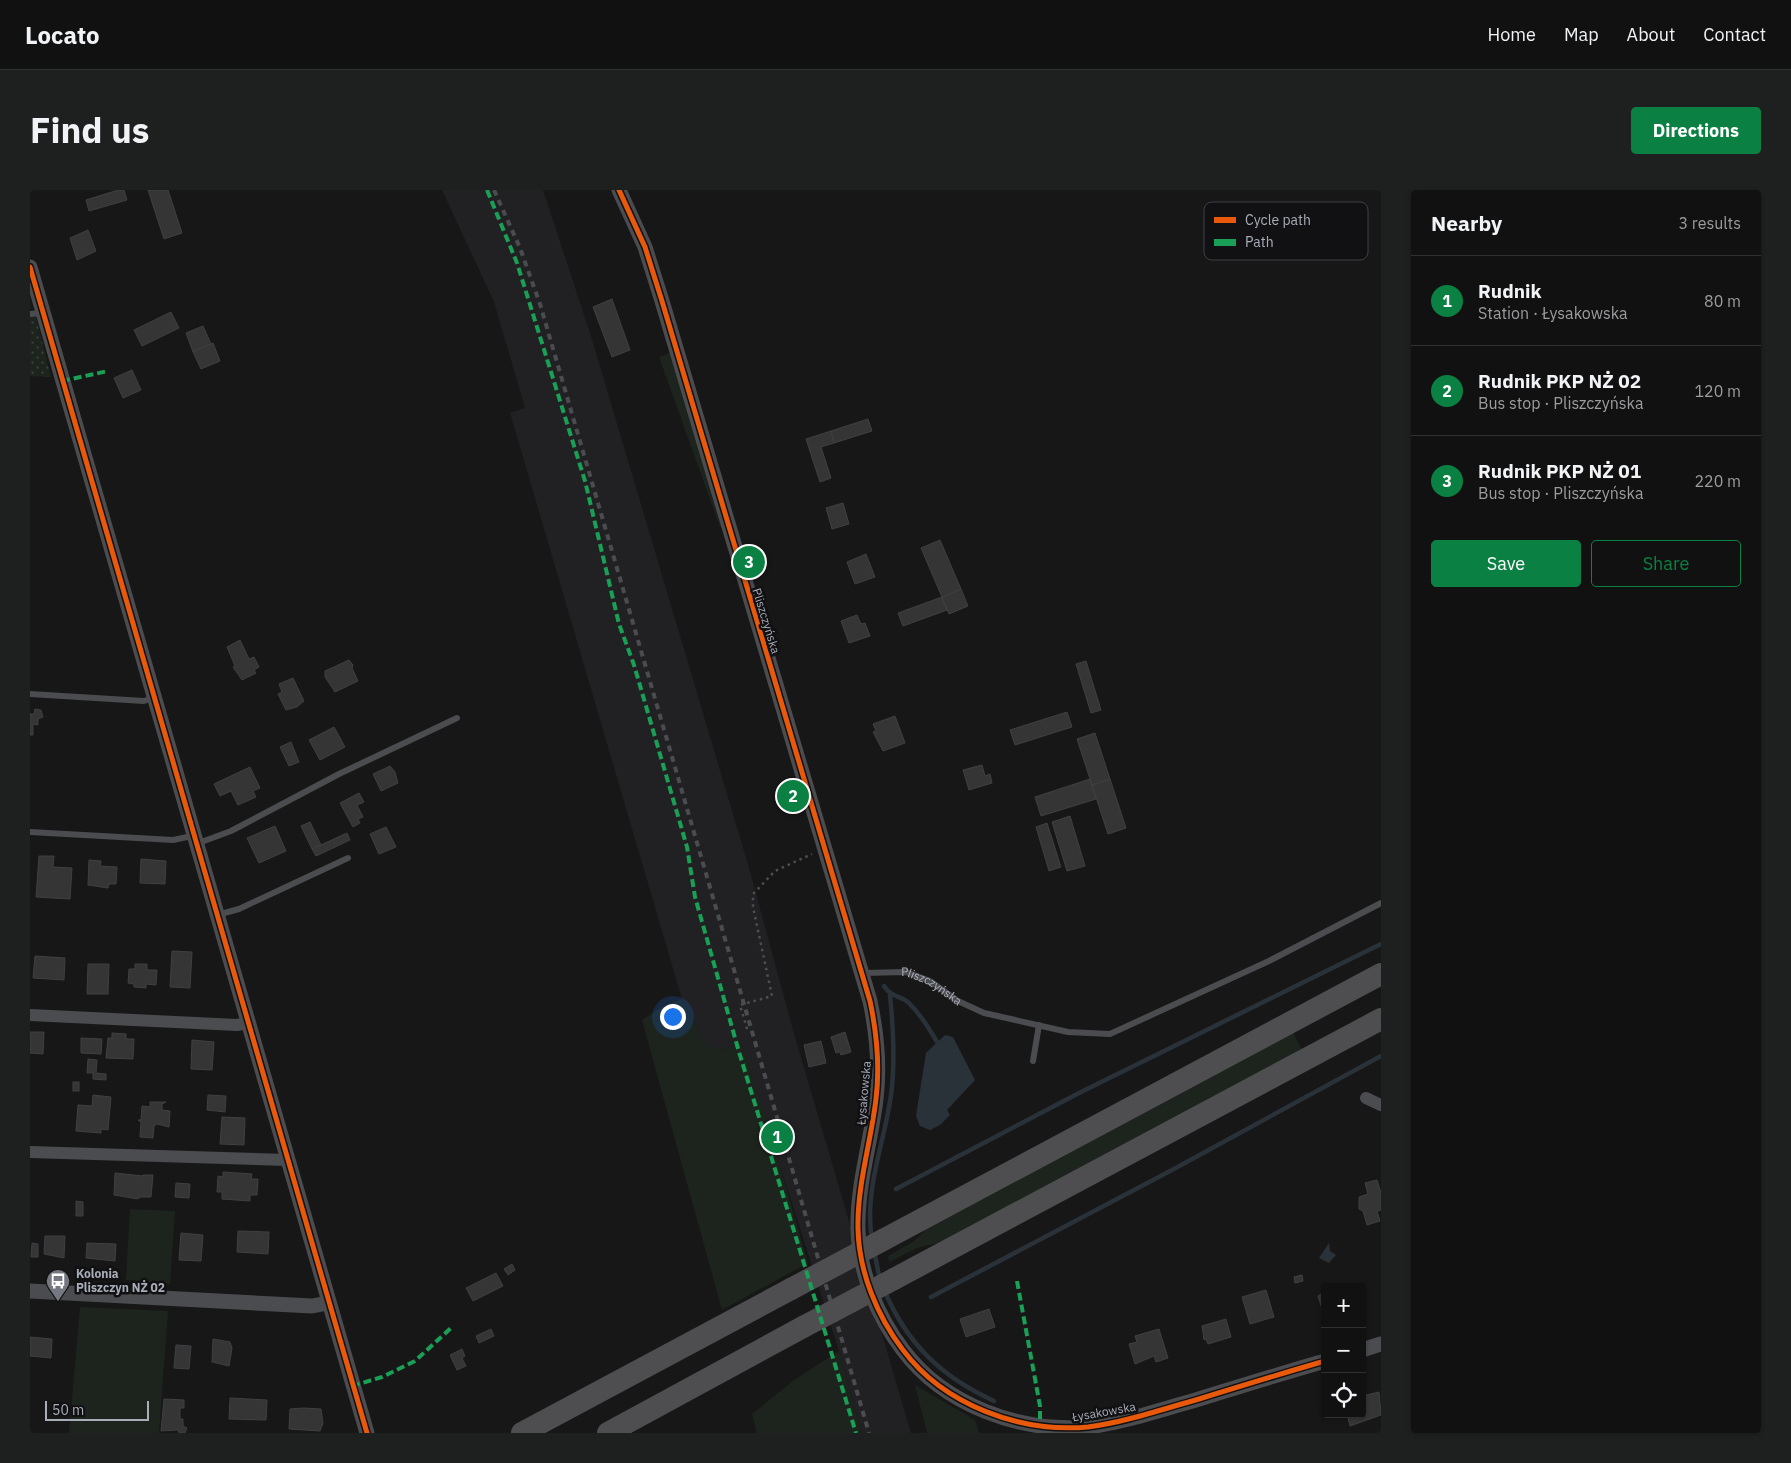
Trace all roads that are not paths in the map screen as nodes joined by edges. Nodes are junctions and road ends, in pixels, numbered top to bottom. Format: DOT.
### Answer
graph roads {
  1 [pos="619,190"];
  2 [pos="30,267"];
  3 [pos="36,313"];
  4 [pos="30,694"];
  5 [pos="153,698"];
  6 [pos="457,718"];
  7 [pos="30,832"];
  8 [pos="194,840"];
  9 [pos="348,858"];
  10 [pos="1381,903"];
  11 [pos="215,915"];
  12 [pos="863,974"];
  13 [pos="1381,974"];
  14 [pos="1364,992"];
  15 [pos="30,1015"];
  16 [pos="1377,1017"];
  17 [pos="247,1023"];
  18 [pos="1039,1025"];
  19 [pos="1286,1025"];
  20 [pos="1033,1061"];
  21 [pos="1366,1098"];
  22 [pos="1381,1105"];
  23 [pos="30,1152"];
  24 [pos="288,1160"];
  25 [pos="30,1292"];
  26 [pos="328,1303"];
  27 [pos="1381,1344"];
  28 [pos="1366,1349"];
  29 [pos="1321,1362"];
  30 [pos="1040,1430"];
  31 [pos="366,1433"];
  32 [pos="522,1433"];
  33 [pos="608,1433"];
  1 -- 12 [label="street, Pliszczyńska"];
  2 -- 3 [label="street"];
  3 -- 5 [label="street"];
  4 -- 5 [label="lane"];
  5 -- 8 [label="street"];
  6 -- 8 [label="lane"];
  7 -- 8 [label="lane"];
  8 -- 11 [label="street"];
  9 -- 11 [label="lane"];
  10 -- 18 [label="lane, Pliszczyńska"];
  11 -- 17 [label="street"];
  12 -- 18 [label="lane, Pliszczyńska"];
  12 -- 30 [label="street, Łysakowska"];
  13 -- 19 [label="highway"];
  14 -- 19 [label="lane"];
  15 -- 17 [label="street"];
  16 -- 33 [label="highway, bridge"];
  17 -- 24 [label="street"];
  18 -- 20 [label="lane"];
  19 -- 32 [label="highway, bridge"];
  21 -- 22 [label="street"];
  23 -- 24 [label="street"];
  24 -- 26 [label="street"];
  25 -- 26 [label="street"];
  26 -- 31 [label="street"];
  27 -- 28 [label="street"];
  29 -- 30 [label="street, Łysakowska"];
}
